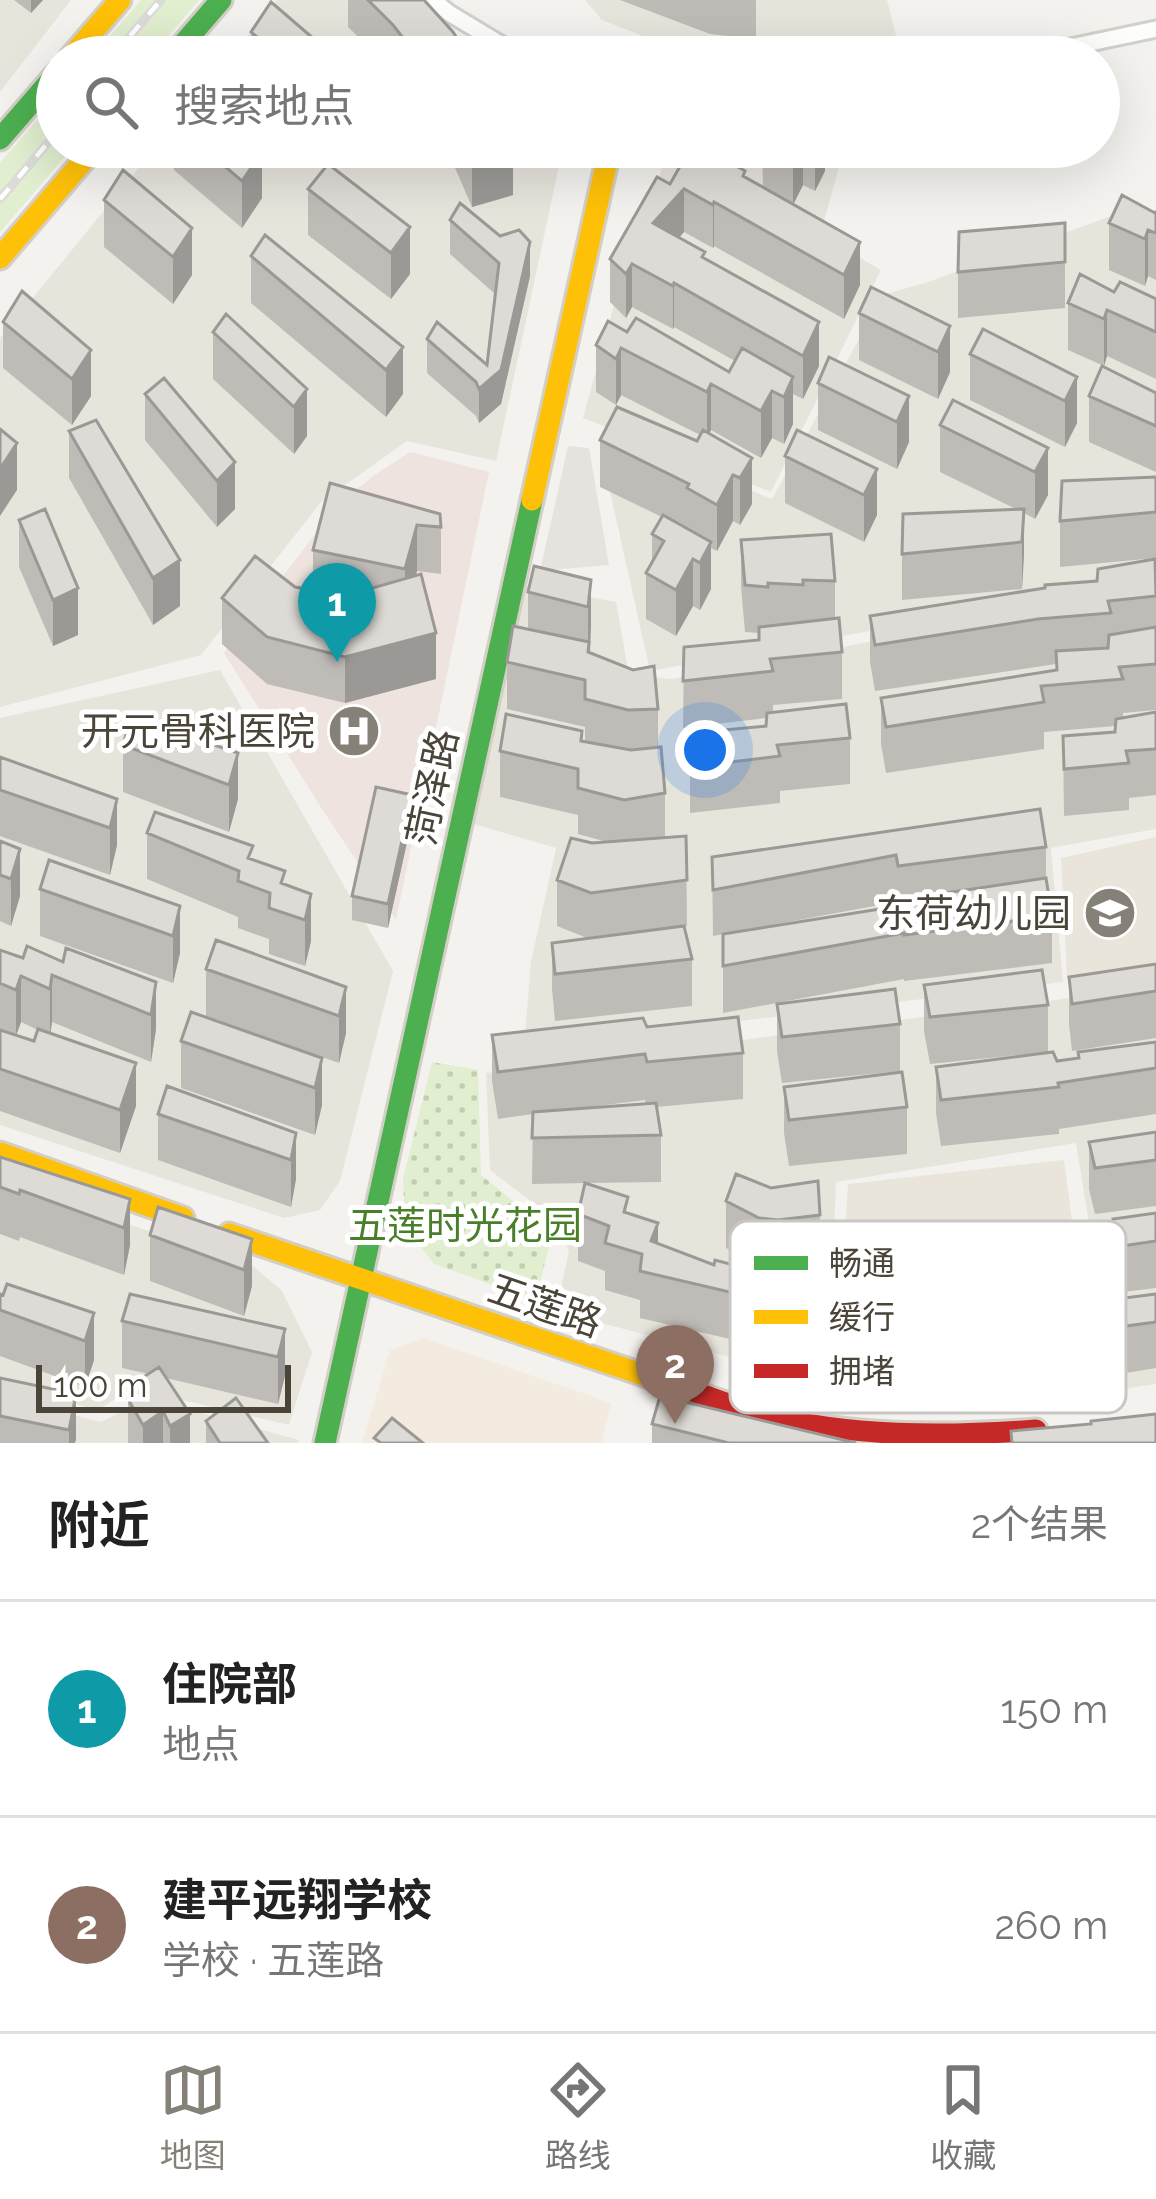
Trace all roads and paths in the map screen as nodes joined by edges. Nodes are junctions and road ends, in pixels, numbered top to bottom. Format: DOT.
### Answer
graph roads {
  1 [pos="120,0"];
  2 [pos="221,0"];
  3 [pos="433,0"];
  4 [pos="1156,28"];
  5 [pos="88,36"];
  6 [pos="190,36"];
  7 [pos="489,36"];
  8 [pos="1119,36"];
  9 [pos="36,97"];
  10 [pos="0,139"];
  11 [pos="77,168"];
  12 [pos="605,168"];
  13 [pos="0,258"];
  14 [pos="0,1153"];
  15 [pos="360,1280"];
  16 [pos="730,1405"];
  17 [pos="761,1413"];
  18 [pos="1048,1429"];
  19 [pos="325,1443"];
  1 -- 5 [label="street"];
  2 -- 6 [label="street"];
  3 -- 7 [label="street"];
  4 -- 8 [label="street"];
  9 -- 10 [label="street"];
  11 -- 13 [label="street"];
  12 -- 15 [label="street, 菏泽路"];
  14 -- 15 [label="street, 五莲路"];
  15 -- 16 [label="street, 五莲路"];
  15 -- 19 [label="street, 菏泽路"];
  17 -- 18 [label="street, 五莲路"];
}
